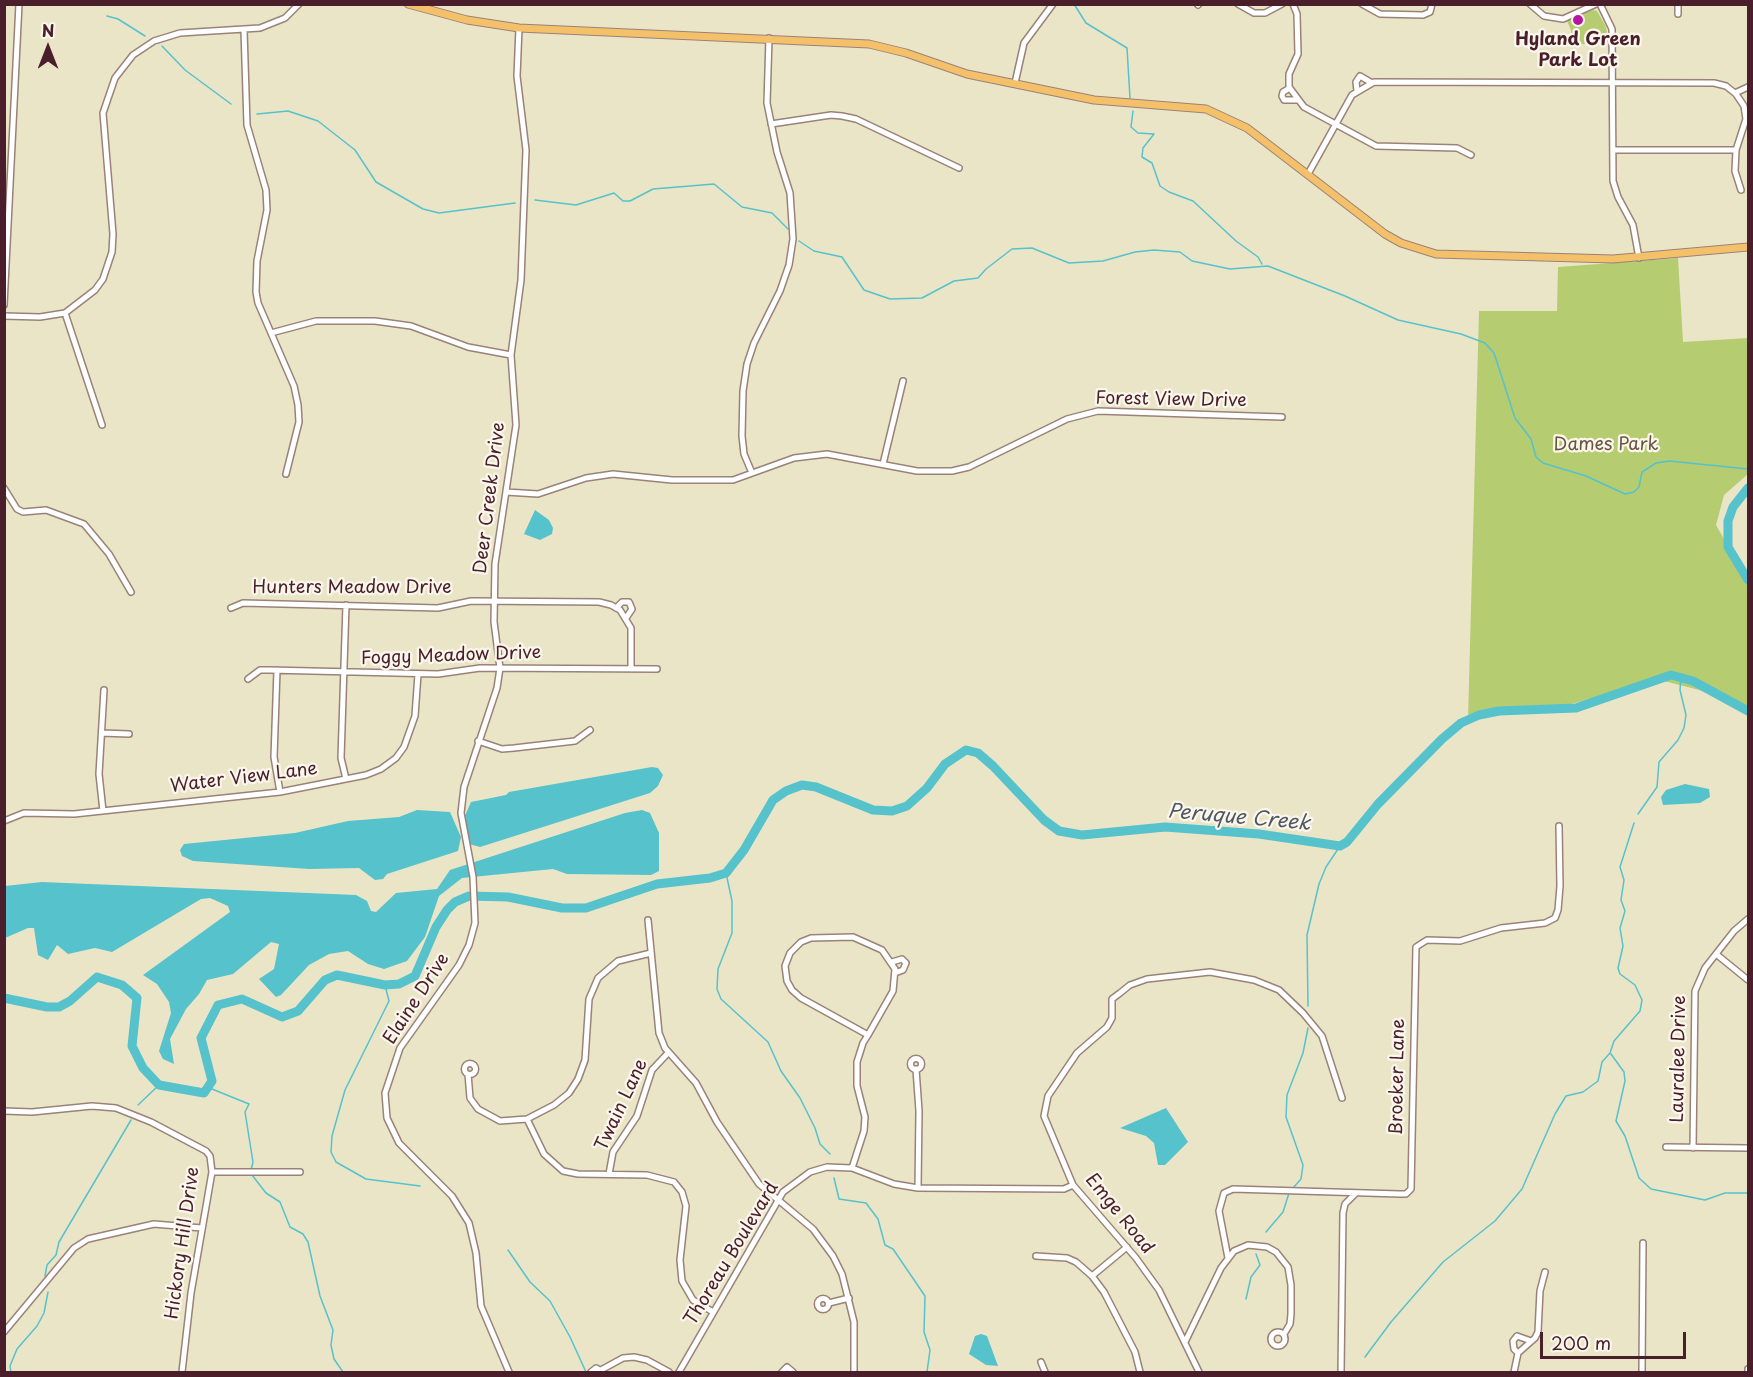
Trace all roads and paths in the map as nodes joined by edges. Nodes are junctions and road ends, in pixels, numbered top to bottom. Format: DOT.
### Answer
graph roads {
  1 [pos="19,4"];
  2 [pos="299,4"];
  3 [pos="408,4"];
  4 [pos="1053,4"];
  5 [pos="1238,4"];
  6 [pos="1282,4"];
  7 [pos="1293,4"];
  8 [pos="1362,4"];
  9 [pos="1432,4"];
  10 [pos="1530,4"];
  11 [pos="1598,4"];
  12 [pos="1678,4"];
  13 [pos="1678,15"];
  14 [pos="519,28"];
  15 [pos="244,30"];
  16 [pos="769,38"];
  17 [pos="1613,82"];
  18 [pos="1015,83"];
  19 [pos="1372,83"];
  20 [pos="1749,87"];
  21 [pos="1290,88"];
  22 [pos="1358,91"];
  23 [pos="1735,93"];
  24 [pos="1297,100"];
  25 [pos="1749,100"];
  26 [pos="1742,104"];
  27 [pos="4,121"];
  28 [pos="13,121"];
  29 [pos="771,124"];
  30 [pos="1336,124"];
  31 [pos="1613,150"];
  32 [pos="1736,150"];
  33 [pos="1471,155"];
  34 [pos="959,168"];
  35 [pos="1308,174"];
  36 [pos="1741,190"];
  37 [pos="1749,247"];
  38 [pos="1639,258"];
  39 [pos="4,305"];
  40 [pos="64,314"];
  41 [pos="4,316"];
  42 [pos="271,333"];
  43 [pos="511,355"];
  44 [pos="903,381"];
  45 [pos="1282,417"];
  46 [pos="102,425"];
  47 [pos="883,464"];
  48 [pos="752,473"];
  49 [pos="286,474"];
  50 [pos="4,488"];
  51 [pos="506,492"];
  52 [pos="131,592"];
  53 [pos="494,602"];
  54 [pos="346,605"];
  55 [pos="231,608"];
  56 [pos="616,608"];
  57 [pos="626,618"];
  58 [pos="500,668"];
  59 [pos="631,669"];
  60 [pos="657,669"];
  61 [pos="277,670"];
  62 [pos="344,674"];
  63 [pos="418,674"];
  64 [pos="248,679"];
  65 [pos="104,690"];
  66 [pos="590,730"];
  67 [pos="102,734"];
  68 [pos="129,734"];
  69 [pos="478,741"];
  70 [pos="346,779"];
  71 [pos="464,788"];
  72 [pos="280,792"];
  73 [pos="103,811"];
  74 [pos="4,821"];
  75 [pos="1559,826"];
  76 [pos="1749,919"];
  77 [pos="648,920"];
  78 [pos="651,953"];
  79 [pos="1716,954"];
  80 [pos="892,962"];
  81 [pos="895,973"];
  82 [pos="1749,980"];
  83 [pos="868,1035"];
  84 [pos="668,1053"];
  85 [pos="916,1069"];
  86 [pos="468,1074"];
  87 [pos="1342,1098"];
  88 [pos="4,1111"];
  89 [pos="527,1119"];
  90 [pos="1666,1147"];
  91 [pos="1693,1148"];
  92 [pos="1749,1148"];
  93 [pos="852,1168"];
  94 [pos="212,1172"];
  95 [pos="300,1172"];
  96 [pos="609,1174"];
  97 [pos="1073,1185"];
  98 [pos="918,1188"];
  99 [pos="1357,1192"];
  100 [pos="777,1200"];
  101 [pos="202,1228"];
  102 [pos="1643,1243"];
  103 [pos="1127,1248"];
  104 [pos="1036,1256"];
  105 [pos="1228,1258"];
  106 [pos="1545,1272"];
  107 [pos="1092,1276"];
  108 [pos="849,1298"];
  109 [pos="828,1303"];
  110 [pos="713,1312"];
  111 [pos="4,1332"];
  112 [pos="1284,1334"];
  113 [pos="1532,1341"];
  114 [pos="1185,1342"];
  115 [pos="1518,1353"];
  116 [pos="1041,1362"];
  117 [pos="601,1371"];
  118 [pos="182,1372"];
  119 [pos="509,1372"];
  120 [pos="591,1372"];
  121 [pos="669,1372"];
  122 [pos="679,1372"];
  123 [pos="782,1372"];
  124 [pos="793,1372"];
  125 [pos="854,1372"];
  126 [pos="1044,1372"];
  127 [pos="1140,1372"];
  128 [pos="1199,1372"];
  129 [pos="1341,1372"];
  130 [pos="1514,1372"];
  131 [pos="1642,1372"];
  1 -- 28 [label="street"];
  2 -- 15 [label="street"];
  3 -- 14 [label="main road"];
  4 -- 18 [label="street"];
  5 -- 6 [label="street"];
  7 -- 21 [label="street"];
  8 -- 9 [label="street"];
  10 -- 11 [label="street"];
  11 -- 17 [label="street"];
  12 -- 13 [label="street"];
  14 -- 16 [label="main road"];
  14 -- 43 [label="street, Deer Creek Drive"];
  15 -- 40 [label="street"];
  15 -- 42 [label="street"];
  16 -- 18 [label="main road"];
  16 -- 29 [label="street"];
  17 -- 19 [label="street"];
  17 -- 23 [label="street"];
  17 -- 31 [label="street"];
  18 -- 35 [label="main road"];
  19 -- 22 [label="street"];
  19 -- 22 [label="street"];
  20 -- 23 [label="street"];
  21 -- 24 [label="street"];
  21 -- 24 [label="street"];
  22 -- 30 [label="street"];
  23 -- 26 [label="street"];
  24 -- 30 [label="street"];
  25 -- 26 [label="street"];
  26 -- 32 [label="street"];
  27 -- 28 [label="street"];
  28 -- 39 [label="street"];
  29 -- 34 [label="street"];
  29 -- 48 [label="street"];
  30 -- 33 [label="street"];
  30 -- 35 [label="street"];
  31 -- 32 [label="street"];
  31 -- 38 [label="street"];
  32 -- 36 [label="street"];
  35 -- 38 [label="main road"];
  37 -- 38 [label="main road"];
  40 -- 41 [label="street"];
  40 -- 46 [label="street"];
  42 -- 43 [label="street"];
  42 -- 49 [label="street"];
  43 -- 51 [label="street, Deer Creek Drive"];
  44 -- 47 [label="street"];
  45 -- 47 [label="street, Forest View Drive"];
  47 -- 48 [label="street, Forest View Drive"];
  48 -- 51 [label="street, Forest View Drive"];
  50 -- 52 [label="street"];
  51 -- 53 [label="street, Deer Creek Drive"];
  53 -- 54 [label="street, Hunters Meadow Drive"];
  53 -- 56 [label="street, Hunters Meadow Drive"];
  53 -- 58 [label="street, Deer Creek Drive"];
  54 -- 55 [label="street, Hunters Meadow Drive"];
  54 -- 62 [label="street"];
  56 -- 57 [label="street"];
  56 -- 57 [label="street, Hunters Meadow Drive"];
  57 -- 59 [label="street, Hunters Meadow Drive"];
  58 -- 59 [label="street, Foggy Meadow Drive"];
  58 -- 63 [label="street, Foggy Meadow Drive"];
  58 -- 69 [label="street, Deer Creek Drive"];
  59 -- 60 [label="street, Foggy Meadow Drive"];
  61 -- 62 [label="street, Foggy Meadow Drive"];
  61 -- 64 [label="street, Foggy Meadow Drive"];
  61 -- 72 [label="street"];
  62 -- 63 [label="street, Foggy Meadow Drive"];
  62 -- 70 [label="street"];
  63 -- 70 [label="street, Water View Lane"];
  65 -- 67 [label="street"];
  66 -- 69 [label="street"];
  67 -- 68 [label="street"];
  67 -- 73 [label="street"];
  69 -- 71 [label="street, Deer Creek Drive"];
  70 -- 72 [label="street, Water View Lane"];
  71 -- 119 [label="street, Elaine Drive"];
  72 -- 73 [label="street, Water View Lane"];
  73 -- 74 [label="street, Water View Lane"];
  75 -- 99 [label="street, Broeker Lane"];
  76 -- 79 [label="street, Lauralee Drive"];
  77 -- 78 [label="street"];
  78 -- 84 [label="street"];
  78 -- 89 [label="street"];
  79 -- 82 [label="street"];
  79 -- 91 [label="street, Lauralee Drive"];
  80 -- 81 [label="street"];
  80 -- 81 [label="street"];
  80 -- 83 [label="street"];
  81 -- 83 [label="street"];
  83 -- 93 [label="street"];
  84 -- 96 [label="street, Twain Lane"];
  84 -- 100 [label="street"];
  85 -- 98 [label="street"];
  86 -- 89 [label="street"];
  87 -- 97 [label="street, Emge Road"];
  88 -- 94 [label="street, Hickory Hill Drive"];
  89 -- 96 [label="street"];
  90 -- 91 [label="street"];
  91 -- 92 [label="street"];
  93 -- 98 [label="street, Thoreau Boulevard"];
  93 -- 100 [label="street, Thoreau Boulevard"];
  94 -- 95 [label="street"];
  94 -- 101 [label="street, Hickory Hill Drive"];
  96 -- 110 [label="street"];
  97 -- 98 [label="street, Thoreau Boulevard"];
  97 -- 103 [label="street, Emge Road"];
  99 -- 105 [label="street, Broeker Lane"];
  99 -- 129 [label="street"];
  100 -- 108 [label="street"];
  100 -- 110 [label="street, Thoreau Boulevard"];
  101 -- 111 [label="street"];
  101 -- 118 [label="street, Hickory Hill Drive"];
  102 -- 131 [label="street"];
  103 -- 107 [label="street"];
  103 -- 114 [label="street, Emge Road"];
  104 -- 107 [label="street"];
  105 -- 112 [label="street"];
  105 -- 114 [label="street"];
  106 -- 113 [label="street"];
  107 -- 127 [label="street"];
  108 -- 109 [label="street"];
  108 -- 125 [label="street"];
  110 -- 122 [label="street, Thoreau Boulevard"];
  113 -- 115 [label="street"];
  113 -- 115 [label="street"];
  114 -- 128 [label="street, Emge Road"];
  115 -- 130 [label="street"];
  116 -- 126 [label="street"];
  117 -- 120 [label="street"];
  117 -- 121 [label="street"];
  123 -- 124 [label="street"];
}
